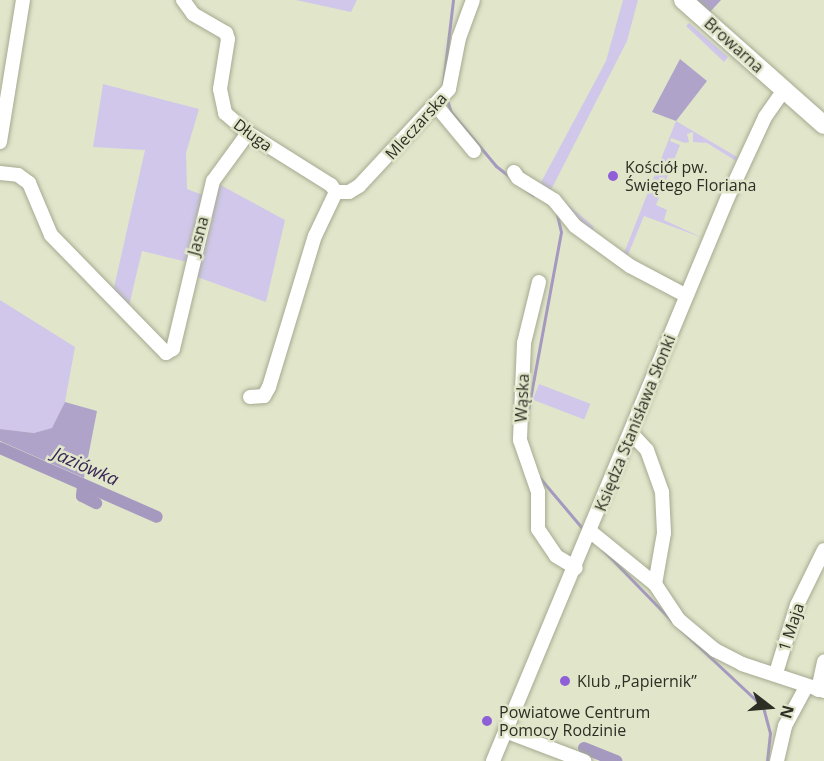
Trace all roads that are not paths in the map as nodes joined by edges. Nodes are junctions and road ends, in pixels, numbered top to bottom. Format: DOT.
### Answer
graph roads {
  1 [pos="23,0"];
  2 [pos="183,0"];
  3 [pos="473,0"];
  4 [pos="684,0"];
  5 [pos="784,90"];
  6 [pos="442,97"];
  7 [pos="824,125"];
  8 [pos="248,133"];
  9 [pos="0,142"];
  10 [pos="474,151"];
  11 [pos="514,172"];
  12 [pos="0,173"];
  13 [pos="336,192"];
  14 [pos="539,282"];
  15 [pos="687,296"];
  16 [pos="250,398"];
  17 [pos="631,433"];
  18 [pos="591,532"];
  19 [pos="824,550"];
  20 [pos="576,568"];
  21 [pos="655,584"];
  22 [pos="824,662"];
  23 [pos="776,673"];
  24 [pos="816,689"];
  25 [pos="505,731"];
  26 [pos="493,761"];
  27 [pos="584,761"];
  28 [pos="777,761"];
  1 -- 9 [label="street"];
  2 -- 8 [label="street, Długa"];
  3 -- 6 [label="street, Mleczarska"];
  4 -- 5 [label="street, Browarna"];
  5 -- 7 [label="street, Browarna"];
  5 -- 15 [label="street, Księdza Stanisława Słonki"];
  6 -- 10 [label="street"];
  6 -- 13 [label="street, Mleczarska"];
  8 -- 12 [label="street, Jasna"];
  8 -- 13 [label="street, Długa"];
  11 -- 15 [label="street"];
  13 -- 16 [label="street"];
  14 -- 20 [label="street, Wąska"];
  15 -- 17 [label="street, Księdza Stanisława Słonki"];
  17 -- 18 [label="street, Księdza Stanisława Słonki"];
  17 -- 21 [label="street"];
  18 -- 20 [label="street, Księdza Stanisława Słonki"];
  18 -- 21 [label="street"];
  19 -- 23 [label="street, 1 Maja"];
  20 -- 25 [label="street, Księdza Stanisława Słonki"];
  21 -- 23 [label="street"];
  22 -- 24 [label="street"];
  23 -- 24 [label="street"];
  24 -- 28 [label="street"];
  25 -- 26 [label="street, Księdza Stanisława Słonki"];
  25 -- 27 [label="street"];
}
